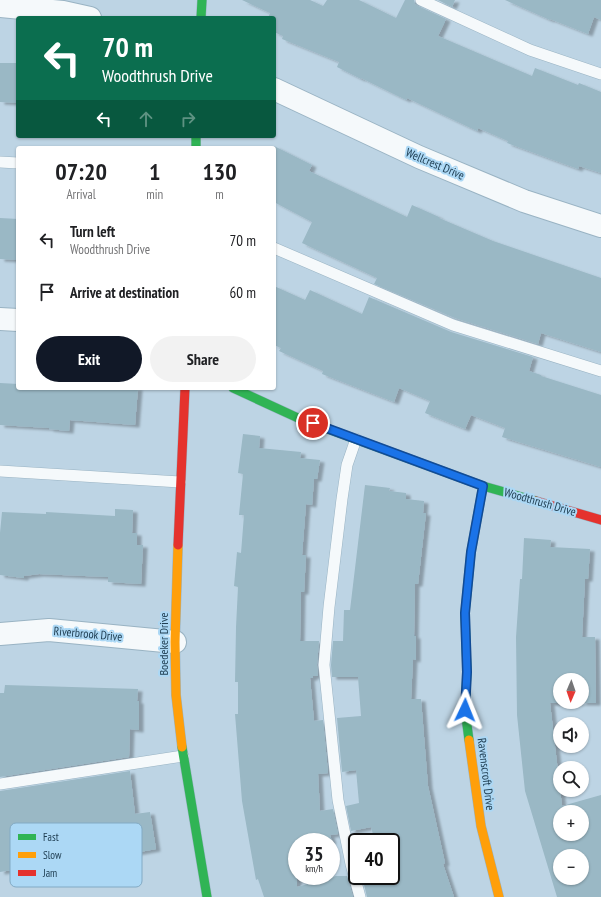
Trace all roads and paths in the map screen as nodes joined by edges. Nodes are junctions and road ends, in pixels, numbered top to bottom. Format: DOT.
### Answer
graph roads {
  1 [pos="202,0"];
  2 [pos="421,0"];
  3 [pos="0,6"];
  4 [pos="81,16"];
  5 [pos="201,16"];
  6 [pos="601,74"];
  7 [pos="276,90"];
  8 [pos="0,162"];
  9 [pos="16,163"];
  10 [pos="601,226"];
  11 [pos="276,249"];
  12 [pos="0,319"];
  13 [pos="16,320"];
  14 [pos="601,371"];
  15 [pos="185,390"];
  16 [pos="237,390"];
  17 [pos="356,439"];
  18 [pos="0,471"];
  19 [pos="180,482"];
  20 [pos="483,486"];
  21 [pos="601,520"];
  22 [pos="0,634"];
  23 [pos="176,642"];
  24 [pos="183,756"];
  25 [pos="0,784"];
  26 [pos="204,897"];
  27 [pos="360,897"];
  28 [pos="499,897"];
  1 -- 5 [label="street"];
  2 -- 6 [label="lane"];
  3 -- 4 [label="street"];
  7 -- 10 [label="street, Wellcrest Drive"];
  8 -- 9 [label="lane"];
  11 -- 14 [label="lane"];
  12 -- 13 [label="street"];
  15 -- 19 [label="street, Boedeker Drive"];
  16 -- 17 [label="street, Woodthrush Drive"];
  17 -- 20 [label="street, Woodthrush Drive"];
  17 -- 27 [label="lane"];
  18 -- 19 [label="lane"];
  19 -- 23 [label="street, Boedeker Drive"];
  20 -- 21 [label="street, Woodthrush Drive"];
  20 -- 28 [label="street, Ravenscroft Drive"];
  22 -- 23 [label="street, Riverbrook Drive"];
  23 -- 24 [label="street, Boedeker Drive"];
  24 -- 25 [label="lane"];
  24 -- 26 [label="street, Boedeker Drive"];
}
